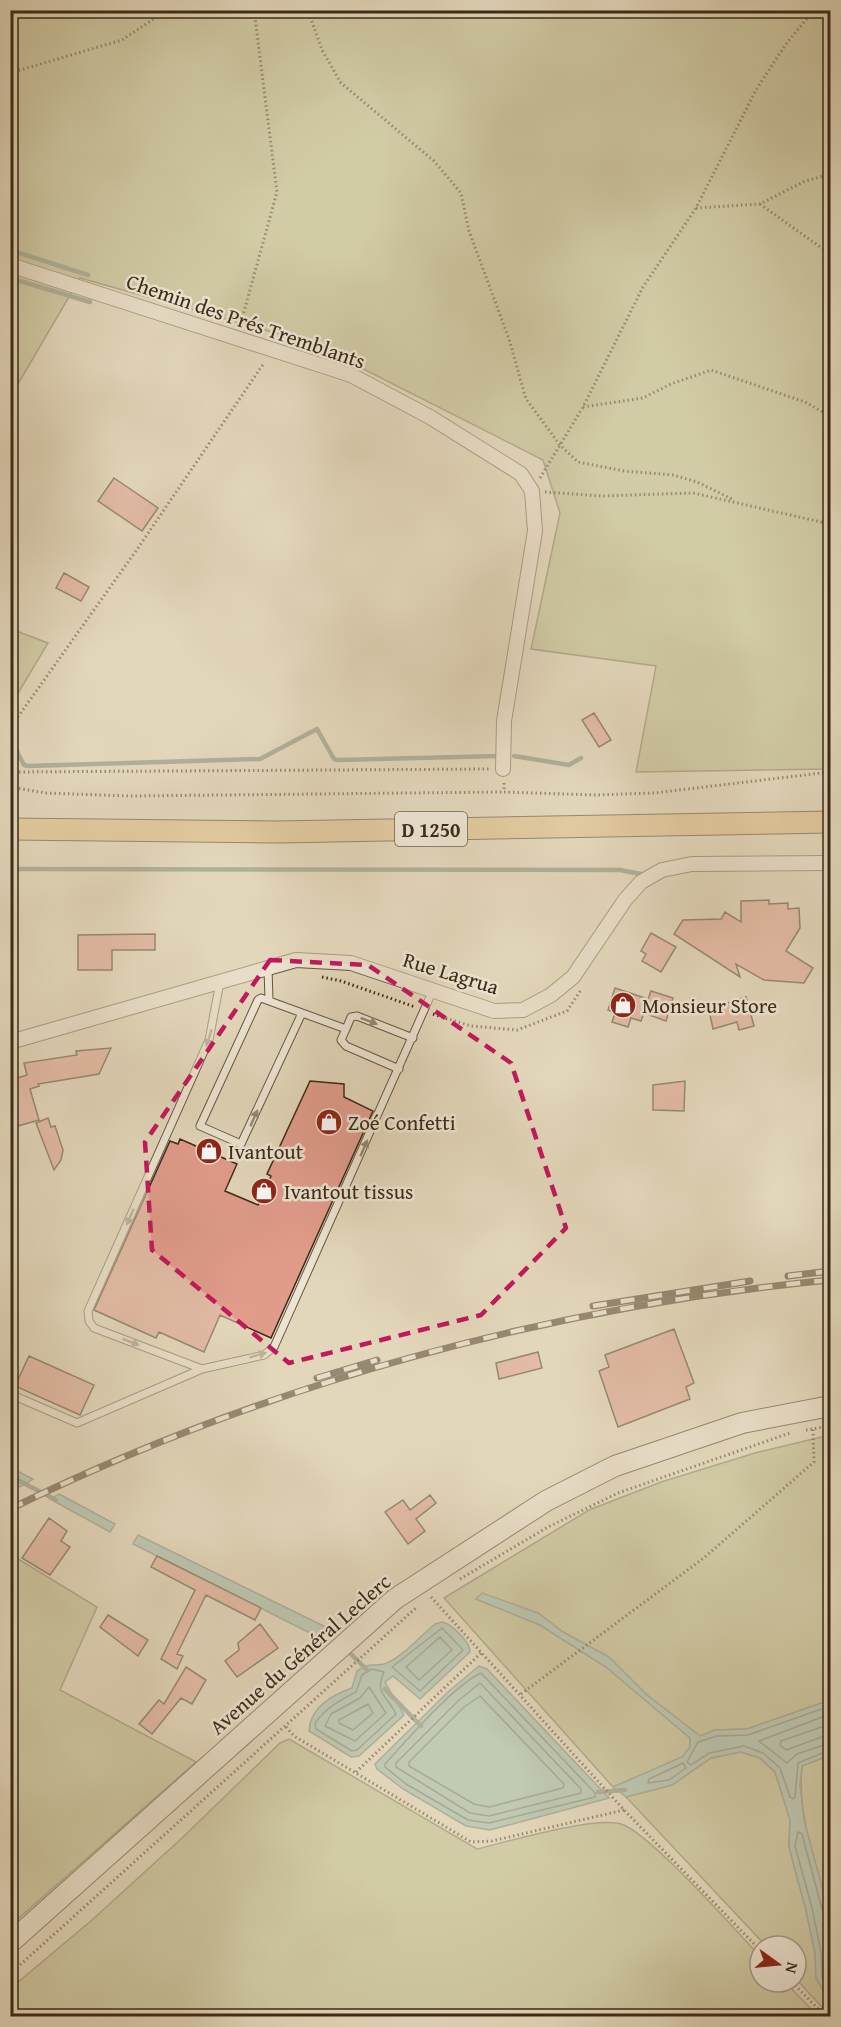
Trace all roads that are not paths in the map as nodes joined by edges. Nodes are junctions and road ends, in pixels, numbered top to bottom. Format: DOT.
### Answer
graph roads {
  1 [pos="10,265"];
  2 [pos="503,769"];
  3 [pos="831,822"];
  4 [pos="10,829"];
  5 [pos="831,863"];
  6 [pos="268,968"];
  7 [pos="220,981"];
  8 [pos="433,990"];
  9 [pos="269,1000"];
  10 [pos="302,1013"];
  11 [pos="346,1029"];
  12 [pos="413,1038"];
  13 [pos="10,1041"];
  14 [pos="399,1069"];
  15 [pos="202,1369"];
  16 [pos="10,1394"];
  17 [pos="831,1406"];
  18 [pos="10,1943"];
  1 -- 2 [label="street, Chemin des Prés Tremblants"];
  3 -- 4 [label="main road, D 1250"];
  5 -- 8 [label="street, Rue Lagrua"];
  6 -- 7 [label="street, Rue Lagrua"];
  6 -- 8 [label="street, Rue Lagrua"];
  6 -- 9 [label="lane"];
  7 -- 13 [label="street, Rue Lagrua"];
  7 -- 15 [label="lane, one-way"];
  8 -- 12 [label="lane"];
  9 -- 10 [label="lane"];
  9 -- 10 [label="lane, one-way"];
  10 -- 11 [label="lane"];
  11 -- 12 [label="lane, one-way"];
  11 -- 14 [label="lane"];
  12 -- 14 [label="lane"];
  15 -- 14 [label="lane, one-way"];
  15 -- 16 [label="lane"];
  17 -- 18 [label="main road, Avenue du Général Leclerc"];
}
